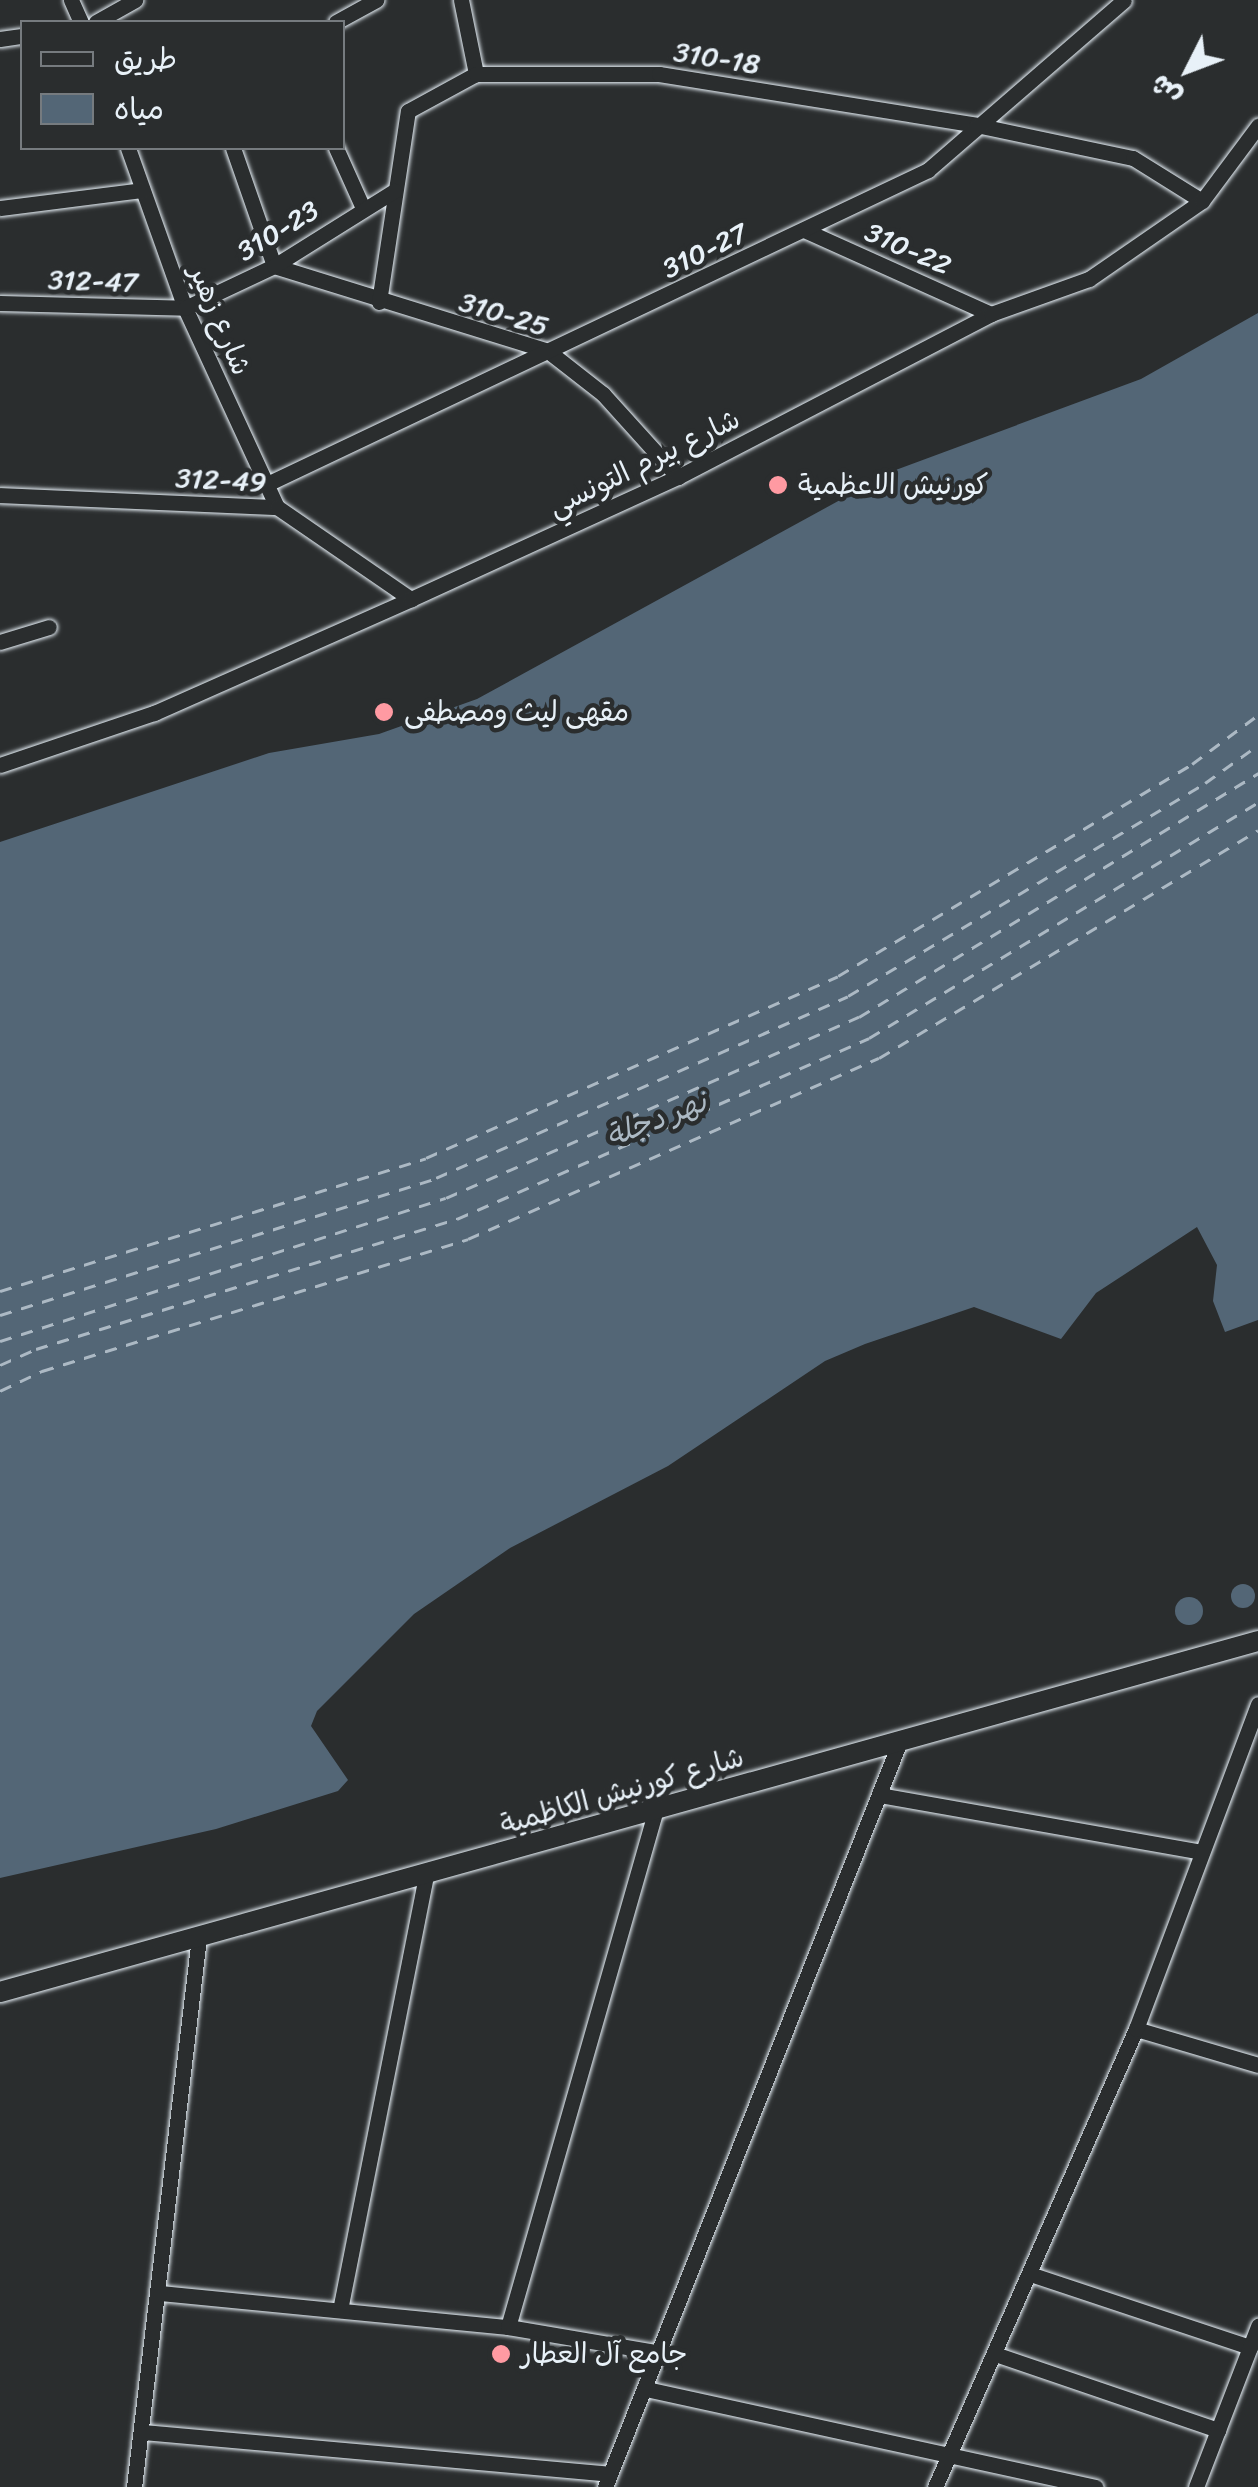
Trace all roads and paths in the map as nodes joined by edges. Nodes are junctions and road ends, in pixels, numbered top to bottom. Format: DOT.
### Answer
graph roads {
  1 [pos="135,0"];
  2 [pos="376,0"];
  3 [pos="461,0"];
  4 [pos="1124,0"];
  5 [pos="100,20"];
  6 [pos="340,20"];
  7 [pos="476,74"];
  8 [pos="976,125"];
  9 [pos="1258,126"];
  10 [pos="129,150"];
  11 [pos="234,150"];
  12 [pos="337,150"];
  13 [pos="142,190"];
  14 [pos="394,191"];
  15 [pos="1202,202"];
  16 [pos="0,208"];
  17 [pos="363,208"];
  18 [pos="804,230"];
  19 [pos="274,266"];
  20 [pos="380,302"];
  21 [pos="0,303"];
  22 [pos="185,308"];
  23 [pos="991,314"];
  24 [pos="548,351"];
  25 [pos="678,477"];
  26 [pos="266,484"];
  27 [pos="0,495"];
  28 [pos="278,507"];
  29 [pos="411,599"];
  30 [pos="50,627"];
  31 [pos="0,642"];
  32 [pos="0,765"];
  33 [pos="1258,1641"];
  34 [pos="1258,1704"];
  35 [pos="900,1741"];
  36 [pos="879,1794"];
  37 [pos="656,1810"];
  38 [pos="1201,1852"];
  39 [pos="426,1874"];
  40 [pos="200,1937"];
  41 [pos="0,1992"];
  42 [pos="1136,2029"];
  43 [pos="1258,2066"];
  44 [pos="1030,2274"];
  45 [pos="160,2292"];
  46 [pos="340,2310"];
  47 [pos="1258,2326"];
  48 [pos="508,2328"];
  49 [pos="1250,2347"];
  50 [pos="660,2352"];
  51 [pos="995,2354"];
  52 [pos="646,2389"];
  53 [pos="1218,2430"];
  54 [pos="142,2432"];
  55 [pos="952,2454"];
  56 [pos="608,2480"];
  57 [pos="134,2487"];
  58 [pos="935,2487"];
  59 [pos="1095,2487"];
  60 [pos="1196,2487"];
  1 -- 5 [label="street"];
  2 -- 6 [label="street"];
  3 -- 7 [label="street"];
  4 -- 8 [label="street, 310-27"];
  7 -- 8 [label="street, 310-18"];
  7 -- 14 [label="street, 310-18"];
  8 -- 15 [label="street, 310-18"];
  8 -- 18 [label="street, 310-27"];
  9 -- 15 [label="street, شارع بيرم التونسي"];
  10 -- 13 [label="street, شارع زهير"];
  11 -- 19 [label="street"];
  12 -- 17 [label="street"];
  13 -- 16 [label="street"];
  13 -- 22 [label="street, شارع زهير"];
  14 -- 17 [label="street, 310-23"];
  14 -- 20 [label="street, 310-18"];
  15 -- 23 [label="street, شارع بيرم التونسي"];
  17 -- 19 [label="street, 310-23"];
  18 -- 23 [label="street, 310-22"];
  18 -- 24 [label="street, 310-27"];
  19 -- 20 [label="street, 310-25"];
  19 -- 22 [label="street, 310-23"];
  20 -- 24 [label="street, 310-25"];
  21 -- 22 [label="street, 312-47"];
  22 -- 26 [label="street, شارع زهير"];
  23 -- 25 [label="street, شارع بيرم التونسي"];
  24 -- 25 [label="street, 310-25"];
  24 -- 26 [label="street, 310-27"];
  25 -- 29 [label="street, شارع بيرم التونسي"];
  26 -- 28 [label="street, شارع زهير"];
  27 -- 28 [label="street, 312-49"];
  28 -- 29 [label="street, 312-49"];
  29 -- 32 [label="street, شارع بيرم التونسي"];
  30 -- 31 [label="street"];
  33 -- 35 [label="street, شارع كورنيش الكاظمية"];
  34 -- 38 [label="street"];
  35 -- 36 [label="street"];
  35 -- 37 [label="street, شارع كورنيش الكاظمية"];
  36 -- 38 [label="street"];
  36 -- 50 [label="street"];
  37 -- 39 [label="street, شارع كورنيش الكاظمية"];
  37 -- 48 [label="street"];
  38 -- 42 [label="street"];
  39 -- 40 [label="street, شارع كورنيش الكاظمية"];
  39 -- 46 [label="street"];
  40 -- 41 [label="street, شارع كورنيش الكاظمية"];
  40 -- 45 [label="street"];
  42 -- 43 [label="street"];
  42 -- 44 [label="street"];
  44 -- 49 [label="street"];
  44 -- 51 [label="street"];
  45 -- 46 [label="street"];
  45 -- 54 [label="street"];
  46 -- 48 [label="street"];
  47 -- 49 [label="street"];
  48 -- 50 [label="street"];
  49 -- 53 [label="street"];
  50 -- 52 [label="street"];
  51 -- 53 [label="street"];
  51 -- 55 [label="street"];
  52 -- 55 [label="street"];
  52 -- 56 [label="street"];
  53 -- 60 [label="street"];
  54 -- 56 [label="street"];
  54 -- 57 [label="street"];
  55 -- 58 [label="street"];
  55 -- 59 [label="street"];
}
